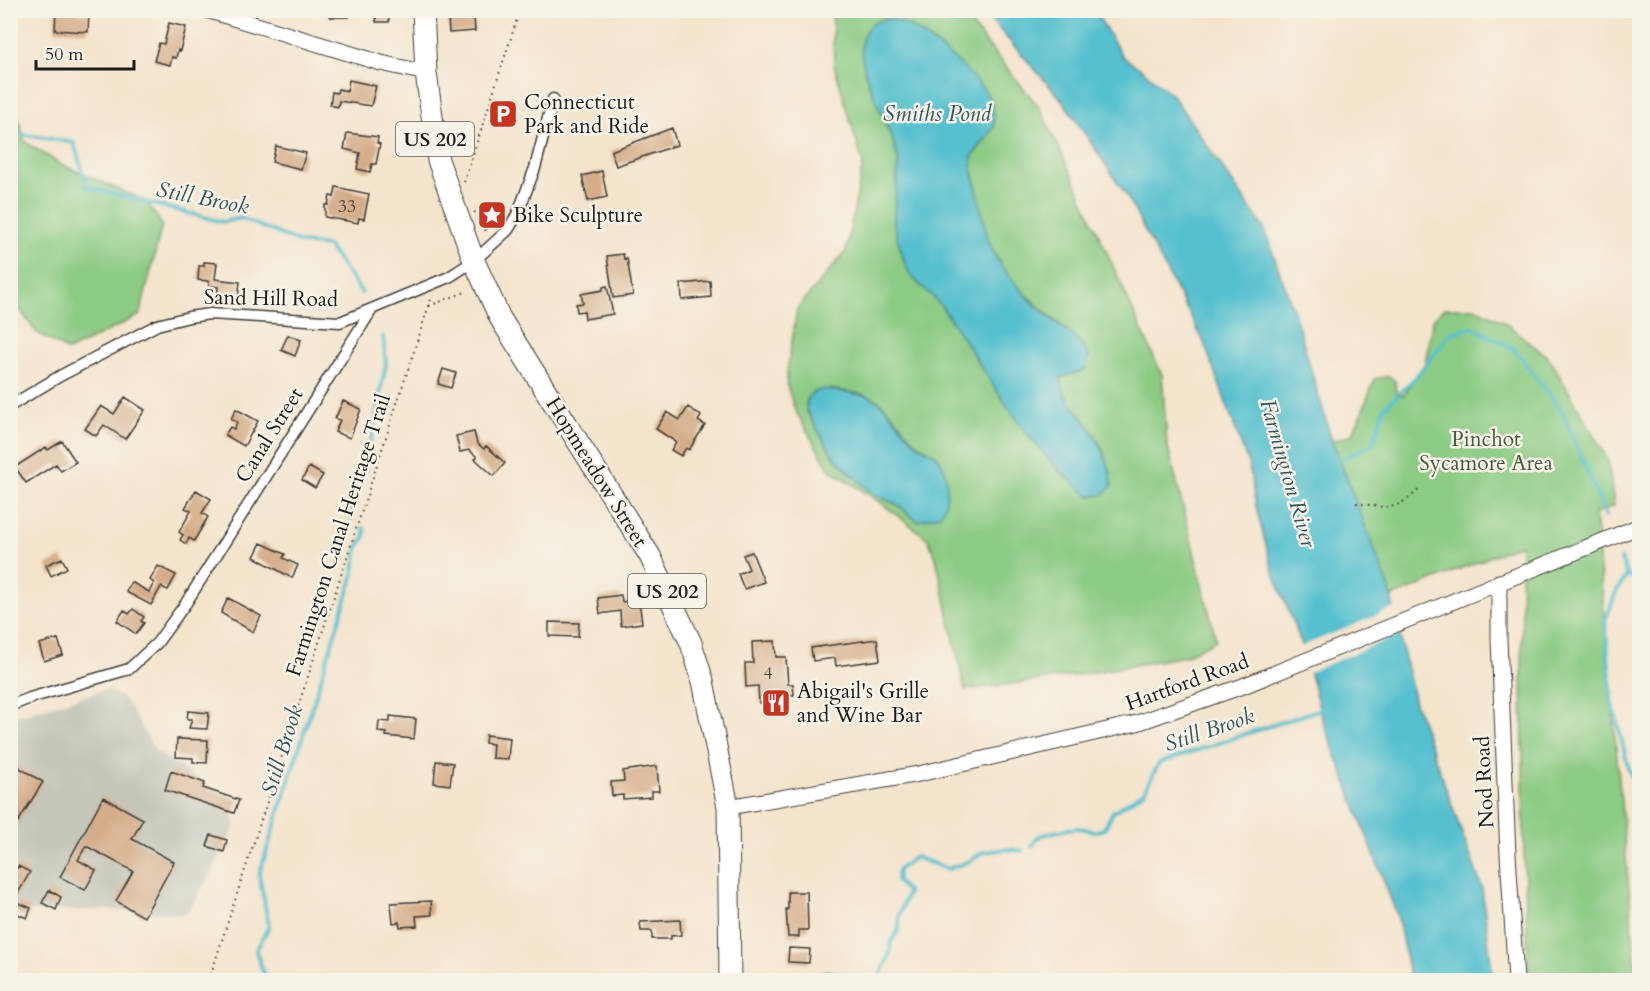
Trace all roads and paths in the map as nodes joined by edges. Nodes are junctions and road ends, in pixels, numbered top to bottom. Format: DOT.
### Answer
graph roads {
  1 [pos="207,10"];
  2 [pos="423,10"];
  3 [pos="520,10"];
  4 [pos="426,73"];
  5 [pos="553,99"];
  6 [pos="464,180"];
  7 [pos="474,261"];
  8 [pos="464,293"];
  9 [pos="371,310"];
  10 [pos="10,406"];
  11 [pos="1421,488"];
  12 [pos="1356,503"];
  13 [pos="1640,526"];
  14 [pos="1499,582"];
  15 [pos="10,706"];
  16 [pos="728,807"];
  17 [pos="209,981"];
  18 [pos="730,981"];
  19 [pos="1516,981"];
  1 -- 4 [label="main road"];
  2 -- 4 [label="highway, Hopmeadow Street / US 202"];
  3 -- 6 [label="path"];
  4 -- 7 [label="highway, Hopmeadow Street / US 202"];
  5 -- 7 [label="street"];
  7 -- 9 [label="street"];
  7 -- 16 [label="highway, Hopmeadow Street / US 202"];
  8 -- 17 [label="path, Farmington Canal Heritage Trail"];
  9 -- 10 [label="street, Sand Hill Road"];
  9 -- 15 [label="street, Canal Street"];
  11 -- 12 [label="path"];
  13 -- 14 [label="main road, Hartford Road"];
  14 -- 16 [label="main road, Hartford Road"];
  14 -- 19 [label="main road, Nod Road"];
  16 -- 18 [label="highway, Hopmeadow Street / US 202"];
}
